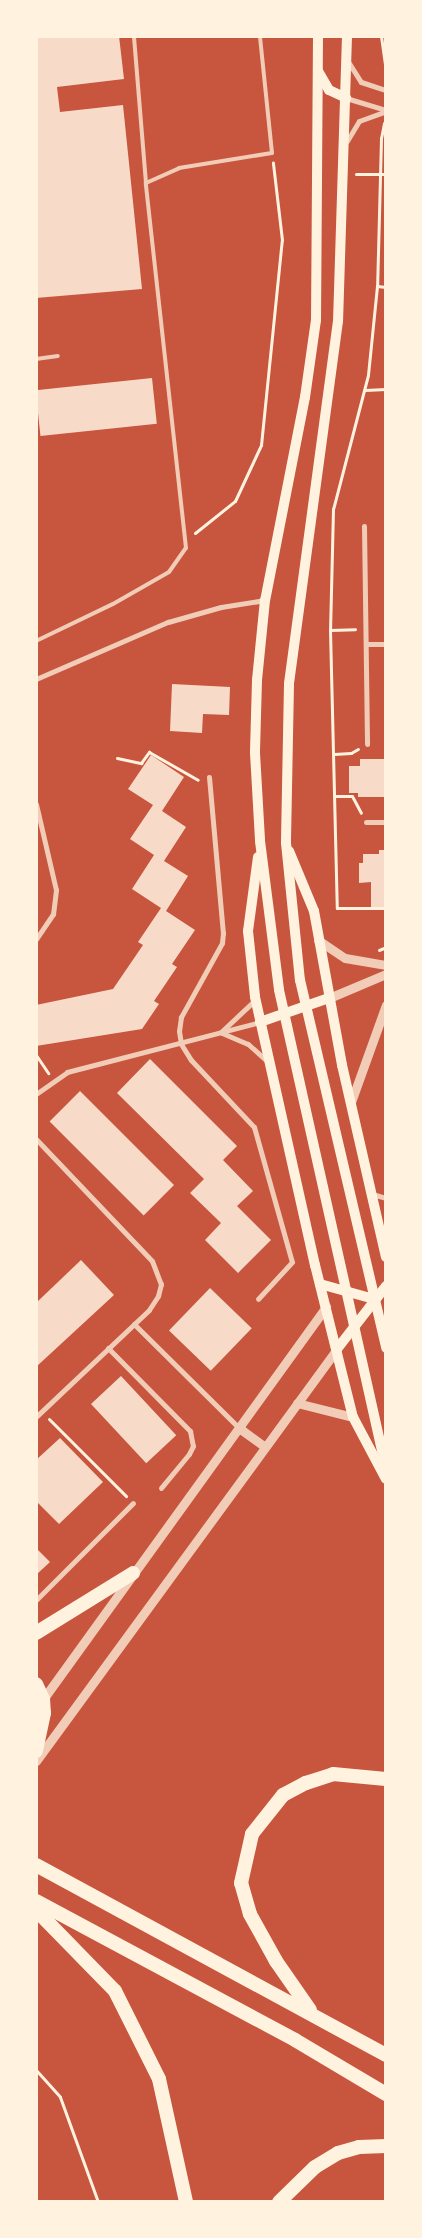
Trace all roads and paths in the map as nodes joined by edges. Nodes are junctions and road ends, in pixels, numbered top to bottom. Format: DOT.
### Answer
graph roads {
  1 [pos="134,36"];
  2 [pos="260,36"];
  3 [pos="318,36"];
  4 [pos="347,36"];
  5 [pos="381,36"];
  6 [pos="347,58"];
  7 [pos="317,70"];
  8 [pos="386,72"];
  9 [pos="386,90"];
  10 [pos="346,98"];
  11 [pos="386,110"];
  12 [pos="345,146"];
  13 [pos="272,153"];
  14 [pos="380,174"];
  15 [pos="386,174"];
  16 [pos="146,183"];
  17 [pos="377,286"];
  18 [pos="386,287"];
  19 [pos="58,356"];
  20 [pos="36,359"];
  21 [pos="386,389"];
  22 [pos="365,390"];
  23 [pos="364,526"];
  24 [pos="185,541"];
  25 [pos="265,600"];
  26 [pos="366,629"];
  27 [pos="330,630"];
  28 [pos="36,641"];
  29 [pos="366,644"];
  30 [pos="386,644"];
  31 [pos="36,679"];
  32 [pos="367,744"];
  33 [pos="334,754"];
  34 [pos="117,758"];
  35 [pos="209,777"];
  36 [pos="211,788"];
  37 [pos="335,796"];
  38 [pos="36,804"];
  39 [pos="366,822"];
  40 [pos="386,822"];
  41 [pos="260,841"];
  42 [pos="286,843"];
  43 [pos="36,939"];
  44 [pos="318,940"];
  45 [pos="386,965"];
  46 [pos="386,974"];
  47 [pos="329,998"];
  48 [pos="256,1000"];
  49 [pos="386,1005"];
  50 [pos="306,1006"];
  51 [pos="284,1014"];
  52 [pos="260,1022"];
  53 [pos="221,1033"];
  54 [pos="181,1044"];
  55 [pos="36,1055"];
  56 [pos="268,1063"];
  57 [pos="52,1080"];
  58 [pos="36,1094"];
  59 [pos="351,1102"];
  60 [pos="36,1139"];
  61 [pos="372,1194"];
  62 [pos="386,1198"];
  63 [pos="386,1257"];
  64 [pos="320,1284"];
  65 [pos="386,1286"];
  66 [pos="345,1291"];
  67 [pos="258,1299"];
  68 [pos="374,1299"];
  69 [pos="326,1307"];
  70 [pos="134,1324"];
  71 [pos="353,1326"];
  72 [pos="108,1348"];
  73 [pos="386,1348"];
  74 [pos="336,1349"];
  75 [pos="297,1403"];
  76 [pos="36,1417"];
  77 [pos="353,1417"];
  78 [pos="45,1422"];
  79 [pos="239,1428"];
  80 [pos="265,1447"];
  81 [pos="386,1470"];
  82 [pos="386,1479"];
  83 [pos="161,1488"];
  84 [pos="133,1503"];
  85 [pos="133,1573"];
  86 [pos="36,1600"];
  87 [pos="36,1633"];
  88 [pos="36,1684"];
  89 [pos="40,1704"];
  90 [pos="36,1750"];
  91 [pos="36,1761"];
  92 [pos="386,1779"];
  93 [pos="36,1865"];
  94 [pos="36,1900"];
  95 [pos="36,1910"];
  96 [pos="312,2012"];
  97 [pos="386,2054"];
  98 [pos="36,2070"];
  99 [pos="386,2094"];
  100 [pos="386,2146"];
  101 [pos="98,2202"];
  102 [pos="186,2202"];
  103 [pos="279,2202"];
  1 -- 16 [label="lane"];
  2 -- 13 [label="lane"];
  3 -- 7 [label="main road"];
  4 -- 6 [label="main road"];
  5 -- 8 [label="path"];
  6 -- 9 [label="street"];
  6 -- 10 [label="main road"];
  7 -- 10 [label="main road"];
  7 -- 25 [label="main road"];
  10 -- 11 [label="street"];
  10 -- 12 [label="main road"];
  11 -- 12 [label="street"];
  12 -- 42 [label="main road"];
  13 -- 16 [label="lane"];
  13 -- 24 [label="path"];
  14 -- 15 [label="path"];
  16 -- 24 [label="lane"];
  17 -- 18 [label="path"];
  19 -- 20 [label="lane"];
  21 -- 22 [label="path"];
  23 -- 26 [label="street"];
  24 -- 28 [label="lane"];
  25 -- 31 [label="street"];
  25 -- 41 [label="main road"];
  26 -- 27 [label="path"];
  26 -- 29 [label="street"];
  29 -- 30 [label="street"];
  29 -- 32 [label="street"];
  32 -- 33 [label="path"];
  34 -- 36 [label="path"];
  35 -- 36 [label="street"];
  36 -- 54 [label="street"];
  37 -- 39 [label="path"];
  38 -- 43 [label="street"];
  39 -- 40 [label="street"];
  41 -- 48 [label="main road"];
  41 -- 51 [label="main road"];
  42 -- 44 [label="main road"];
  42 -- 50 [label="main road"];
  44 -- 45 [label="street"];
  44 -- 47 [label="main road"];
  46 -- 47 [label="street"];
  47 -- 50 [label="main road"];
  47 -- 59 [label="main road"];
  48 -- 52 [label="main road"];
  48 -- 53 [label="street"];
  49 -- 59 [label="street"];
  50 -- 51 [label="main road"];
  50 -- 68 [label="main road"];
  51 -- 52 [label="main road"];
  51 -- 66 [label="main road"];
  52 -- 53 [label="street"];
  52 -- 56 [label="main road"];
  53 -- 54 [label="street"];
  53 -- 56 [label="street"];
  54 -- 57 [label="street"];
  54 -- 67 [label="street"];
  55 -- 57 [label="path"];
  56 -- 64 [label="main road"];
  57 -- 58 [label="street"];
  59 -- 61 [label="main road"];
  60 -- 70 [label="street"];
  61 -- 62 [label="street"];
  61 -- 63 [label="main road"];
  64 -- 66 [label="main road"];
  64 -- 69 [label="main road"];
  65 -- 68 [label="main road"];
  66 -- 68 [label="main road"];
  66 -- 71 [label="main road"];
  68 -- 71 [label="main road"];
  68 -- 73 [label="main road"];
  69 -- 74 [label="main road"];
  69 -- 79 [label="street"];
  70 -- 72 [label="street"];
  70 -- 79 [label="street"];
  71 -- 74 [label="main road"];
  71 -- 81 [label="main road"];
  72 -- 76 [label="street"];
  72 -- 83 [label="street"];
  74 -- 75 [label="street"];
  74 -- 77 [label="main road"];
  75 -- 77 [label="street"];
  75 -- 80 [label="street"];
  77 -- 82 [label="main road"];
  78 -- 84 [label="path"];
  79 -- 80 [label="street"];
  79 -- 85 [label="street"];
  80 -- 91 [label="street"];
  84 -- 86 [label="street"];
  85 -- 87 [label="highway"];
  85 -- 89 [label="street"];
  88 -- 89 [label="highway"];
  89 -- 90 [label="highway"];
  92 -- 96 [label="highway"];
  93 -- 96 [label="highway"];
  94 -- 99 [label="highway"];
  95 -- 102 [label="highway"];
  96 -- 97 [label="highway"];
  98 -- 101 [label="path"];
  100 -- 103 [label="highway"];
}
